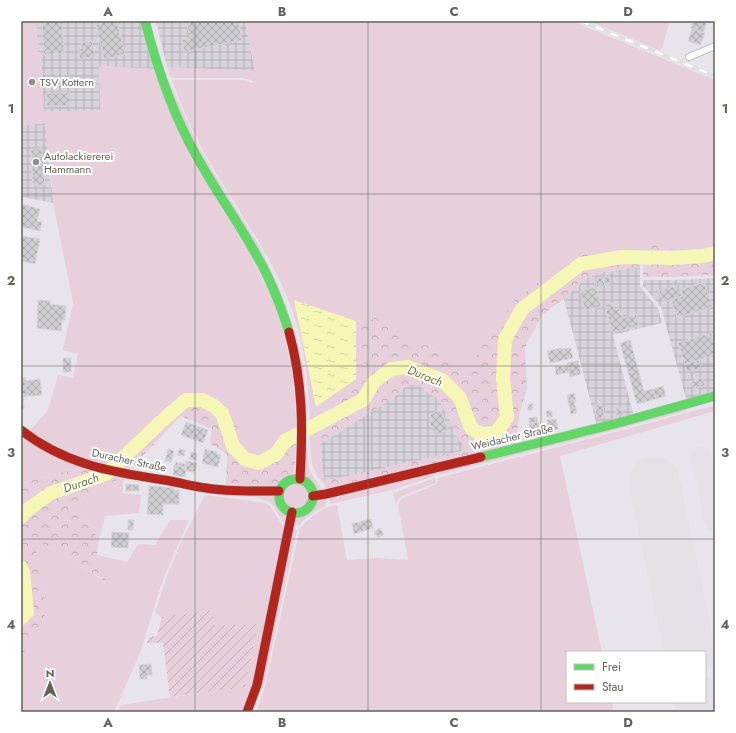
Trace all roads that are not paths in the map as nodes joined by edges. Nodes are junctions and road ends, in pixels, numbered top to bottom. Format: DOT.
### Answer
graph roads {
  1 [pos="145,21"];
  2 [pos="715,46"];
  3 [pos="689,56"];
  4 [pos="715,396"];
  5 [pos="21,430"];
  6 [pos="300,479"];
  7 [pos="279,491"];
  8 [pos="313,496"];
  9 [pos="292,512"];
  10 [pos="247,712"];
  1 -- 6 [label="street"];
  2 -- 3 [label="street"];
  4 -- 8 [label="street, Weidacher Straße"];
  5 -- 7 [label="street, Duracher Straße"];
  6 -- 7 [label="street"];
  6 -- 8 [label="street"];
  7 -- 9 [label="street"];
  8 -- 9 [label="street"];
  9 -- 10 [label="street"];
}
